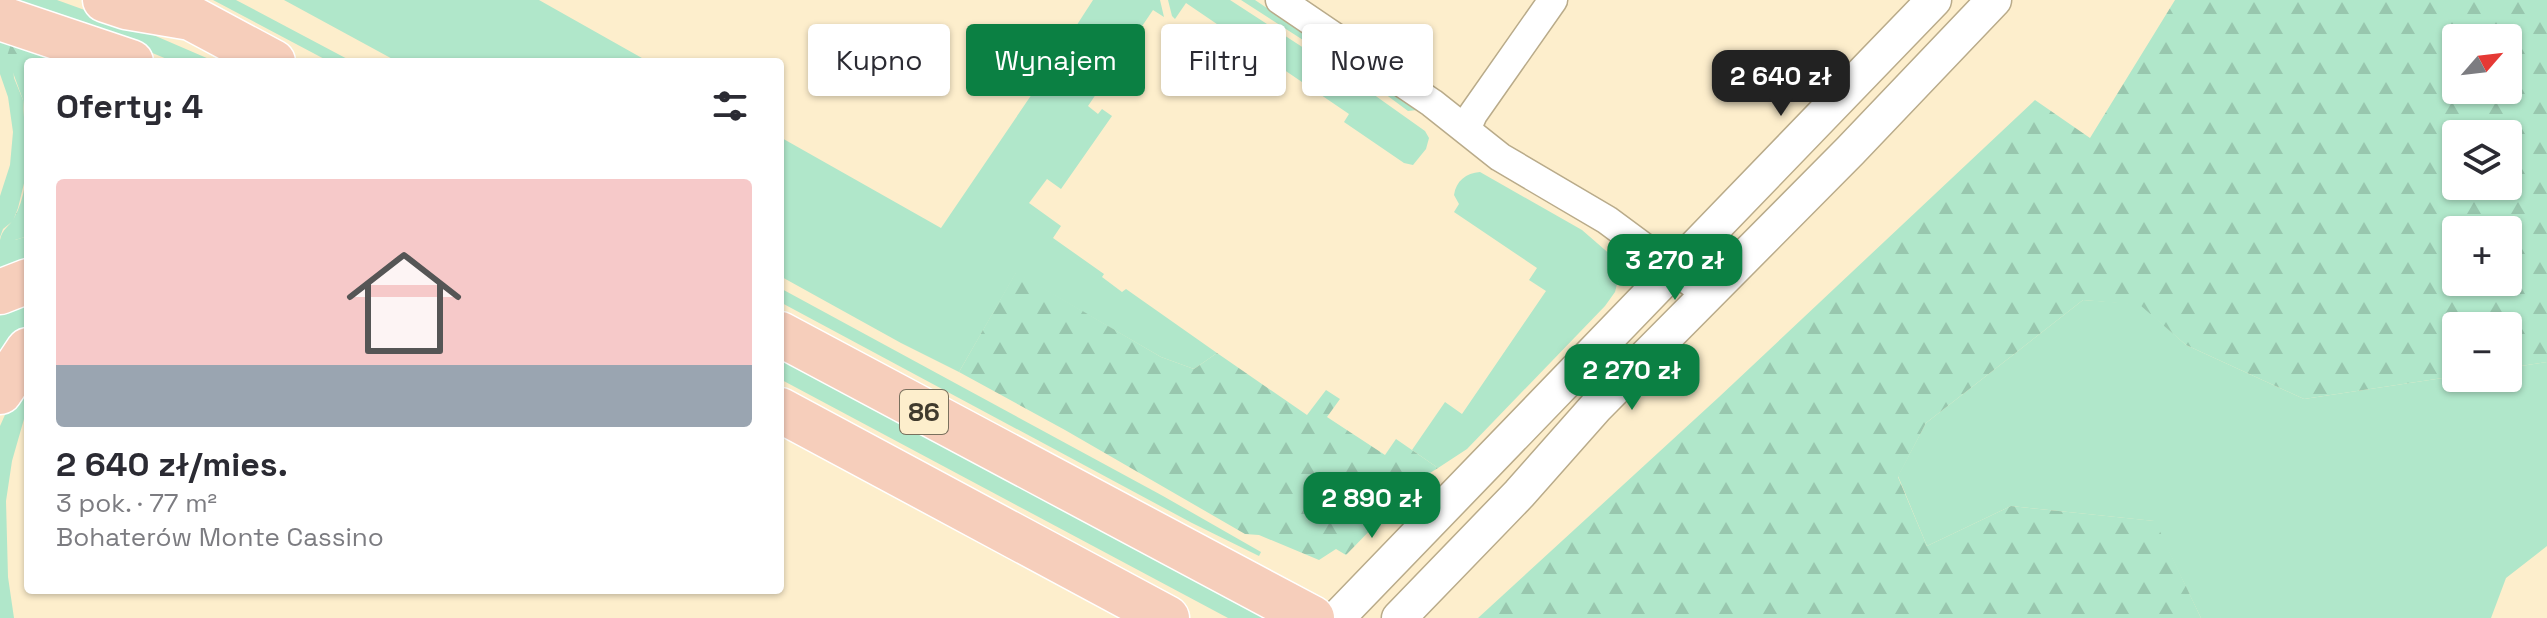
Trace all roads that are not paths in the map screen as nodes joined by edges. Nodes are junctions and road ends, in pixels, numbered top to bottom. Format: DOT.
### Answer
graph roads {
  1 [pos="105,0"];
  2 [pos="1280,0"];
  3 [pos="1553,0"];
  4 [pos="1934,0"];
  5 [pos="1994,0"];
  6 [pos="178,9"];
  7 [pos="0,18"];
  8 [pos="119,58"];
  9 [pos="266,58"];
  10 [pos="1466,130"];
  11 [pos="1676,269"];
  12 [pos="24,283"];
  13 [pos="0,292"];
  14 [pos="1707,294"];
  15 [pos="784,336"];
  16 [pos="24,356"];
  17 [pos="0,392"];
  18 [pos="784,412"];
  19 [pos="1167,618"];
  20 [pos="1312,618"];
  21 [pos="1337,618"];
  22 [pos="1399,618"];
  1 -- 6 [label="highway"];
  2 -- 10 [label="street"];
  3 -- 10 [label="street"];
  4 -- 11 [label="street"];
  5 -- 14 [label="street"];
  6 -- 9 [label="highway"];
  7 -- 8 [label="highway"];
  10 -- 11 [label="street"];
  11 -- 14 [label="street"];
  11 -- 21 [label="street"];
  12 -- 13 [label="highway"];
  14 -- 22 [label="street"];
  15 -- 20 [label="highway, 86"];
  16 -- 17 [label="highway"];
  18 -- 19 [label="highway, 86"];
}
